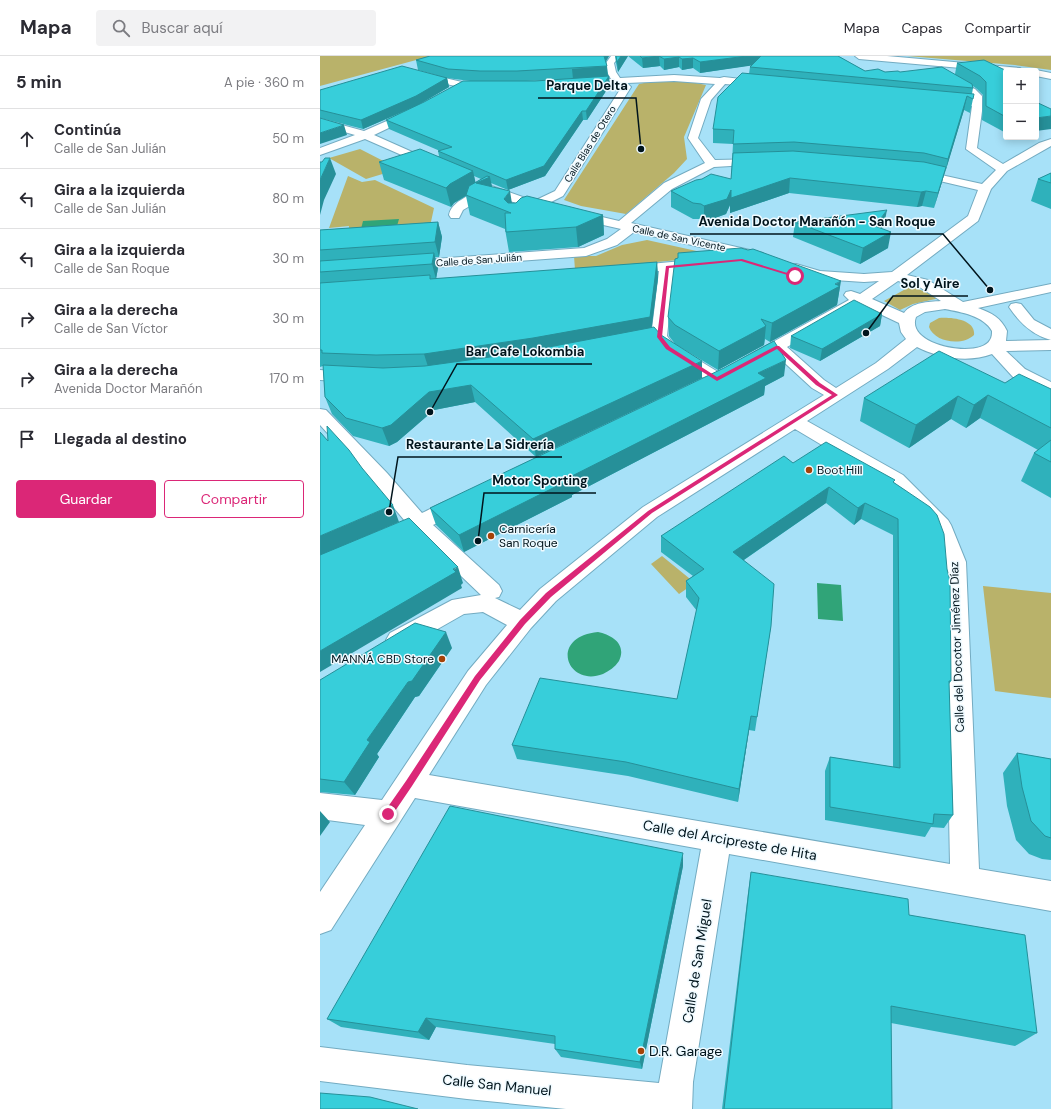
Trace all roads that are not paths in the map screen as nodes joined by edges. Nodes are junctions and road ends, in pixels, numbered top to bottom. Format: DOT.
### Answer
graph roads {
  1 [pos="616,56"];
  2 [pos="859,56"];
  3 [pos="935,69"];
  4 [pos="1003,69"];
  5 [pos="408,71"];
  6 [pos="943,74"];
  7 [pos="1039,74"];
  8 [pos="1051,76"];
  9 [pos="616,80"];
  10 [pos="724,80"];
  11 [pos="568,84"];
  12 [pos="772,84"];
  13 [pos="462,85"];
  14 [pos="961,85"];
  15 [pos="498,86"];
  16 [pos="449,92"];
  17 [pos="937,100"];
  18 [pos="976,103"];
  19 [pos="422,108"];
  20 [pos="320,122"];
  21 [pos="365,136"];
  22 [pos="1051,142"];
  23 [pos="320,152"];
  24 [pos="770,162"];
  25 [pos="712,164"];
  26 [pos="445,170"];
  27 [pos="1003,170"];
  28 [pos="906,171"];
  29 [pos="475,183"];
  30 [pos="985,188"];
  31 [pos="489,189"];
  32 [pos="537,206"];
  33 [pos="519,213"];
  34 [pos="455,215"];
  35 [pos="626,227"];
  36 [pos="391,266"];
  37 [pos="778,266"];
  38 [pos="667,267"];
  39 [pos="612,271"];
  40 [pos="814,273"];
  41 [pos="896,276"];
  42 [pos="1051,288"];
  43 [pos="861,299"];
  44 [pos="961,307"];
  45 [pos="1016,307"];
  46 [pos="906,320"];
  47 [pos="1051,335"];
  48 [pos="995,337"];
  49 [pos="915,340"];
  50 [pos="1051,340"];
  51 [pos="1051,346"];
  52 [pos="777,347"];
  53 [pos="930,348"];
  54 [pos="882,366"];
  55 [pos="728,373"];
  56 [pos="320,376"];
  57 [pos="367,378"];
  58 [pos="1051,388"];
  59 [pos="696,389"];
  60 [pos="836,395"];
  61 [pos="320,414"];
  62 [pos="794,421"];
  63 [pos="474,497"];
  64 [pos="420,524"];
  65 [pos="377,542"];
  66 [pos="491,591"];
  67 [pos="523,622"];
  68 [pos="378,652"];
  69 [pos="409,784"];
  70 [pos="320,806"];
  71 [pos="388,814"];
  72 [pos="717,838"];
  73 [pos="965,881"];
  74 [pos="1051,896"];
  75 [pos="320,919"];
  76 [pos="320,1064"];
  77 [pos="674,1106"];
  1 -- 9 [label="street, Calle Blas de Otero"];
  2 -- 4 [label="street"];
  3 -- 6 [label="street"];
  5 -- 13 [label="street"];
  7 -- 8 [label="street"];
  9 -- 10 [label="street"];
  9 -- 11 [label="street"];
  9 -- 32 [label="street, Calle Blas de Otero"];
  10 -- 12 [label="street"];
  10 -- 25 [label="street"];
  13 -- 15 [label="street"];
  13 -- 16 [label="street"];
  14 -- 18 [label="street"];
  17 -- 18 [label="street"];
  18 -- 27 [label="street"];
  19 -- 21 [label="street"];
  20 -- 21 [label="street"];
  21 -- 23 [label="street"];
  21 -- 26 [label="street"];
  22 -- 27 [label="street"];
  24 -- 25 [label="street"];
  25 -- 35 [label="street, Calle de San Julián"];
  27 -- 30 [label="street"];
  28 -- 30 [label="street"];
  29 -- 31 [label="street, Calle de San Vicente"];
  30 -- 41 [label="street"];
  31 -- 32 [label="street, Calle de San Vicente"];
  31 -- 34 [label="street"];
  32 -- 33 [label="street"];
  32 -- 35 [label="street, Calle de San Vicente"];
  35 -- 36 [label="street, Calle de San Julián"];
  35 -- 37 [label="street, Calle de San Vicente"];
  37 -- 38 [label="street"];
  37 -- 40 [label="street"];
  38 -- 39 [label="street"];
  38 -- 55 [label="street"];
  40 -- 41 [label="street"];
  40 -- 43 [label="street"];
  41 -- 43 [label="street"];
  41 -- 44 [label="street"];
  42 -- 44 [label="street"];
  42 -- 45 [label="street"];
  43 -- 46 [label="street"];
  43 -- 52 [label="street"];
  44 -- 46 [label="street"];
  44 -- 48 [label="street"];
  45 -- 47 [label="street"];
  45 -- 48 [label="street"];
  46 -- 49 [label="street"];
  48 -- 50 [label="street"];
  48 -- 51 [label="street"];
  48 -- 53 [label="street"];
  48 -- 58 [label="street"];
  49 -- 53 [label="street"];
  49 -- 54 [label="street"];
  51 -- 58 [label="street"];
  52 -- 55 [label="street"];
  52 -- 60 [label="street"];
  53 -- 54 [label="street"];
  54 -- 60 [label="street"];
  55 -- 59 [label="street"];
  56 -- 57 [label="street"];
  60 -- 62 [label="street"];
  61 -- 64 [label="street"];
  62 -- 67 [label="street"];
  62 -- 73 [label="street, Calle del Docotor Jiménez Díaz"];
  63 -- 64 [label="street"];
  64 -- 65 [label="street"];
  64 -- 66 [label="street"];
  67 -- 68 [label="street"];
  67 -- 69 [label="street"];
  69 -- 71 [label="street"];
  69 -- 72 [label="street, Calle del Arcipreste de Hita"];
  70 -- 71 [label="street"];
  71 -- 75 [label="street"];
  72 -- 73 [label="street, Calle del Arcipreste de Hita"];
  72 -- 77 [label="street, Calle de San Miguel"];
  73 -- 74 [label="street, Calle del Arcipreste de Hita"];
  76 -- 77 [label="street, Calle San Manuel"];
}
